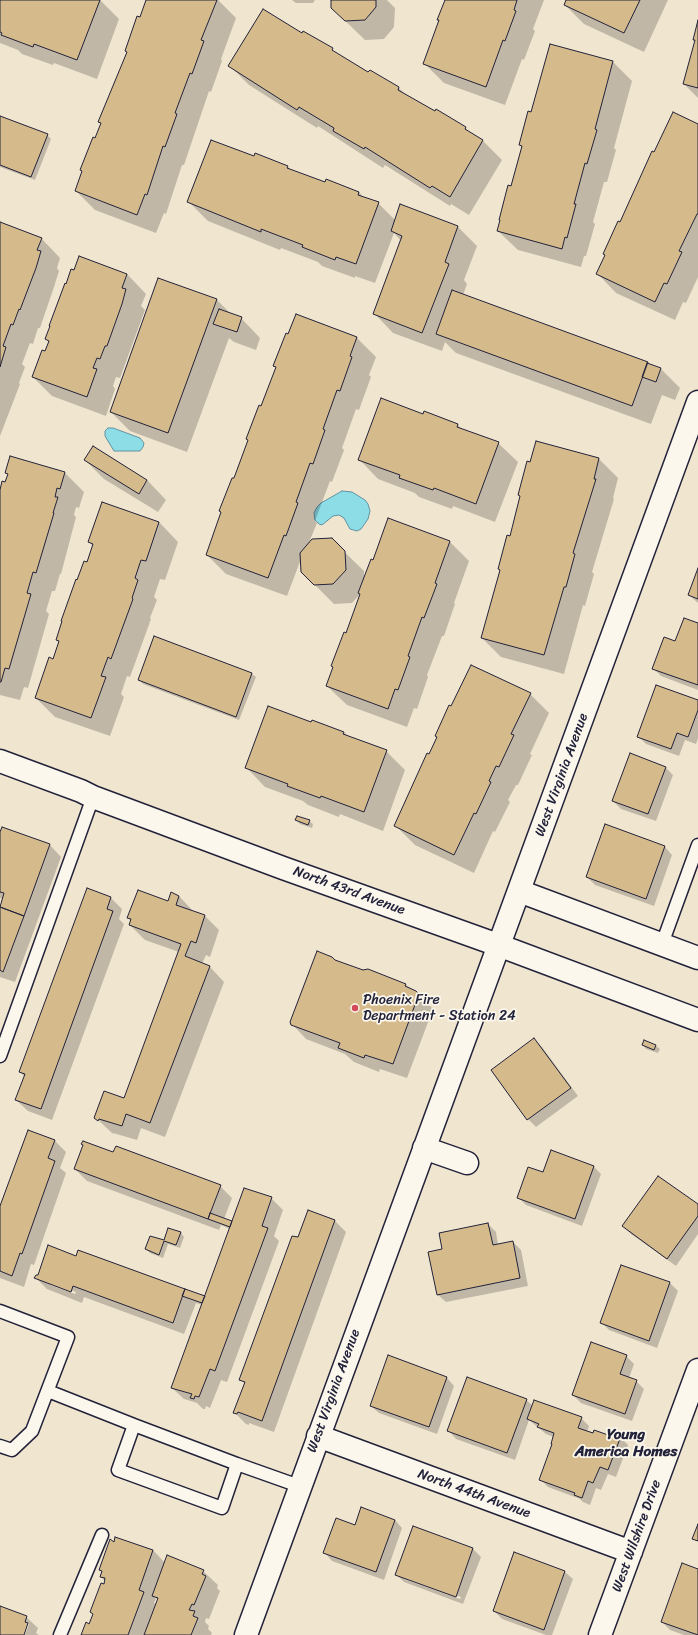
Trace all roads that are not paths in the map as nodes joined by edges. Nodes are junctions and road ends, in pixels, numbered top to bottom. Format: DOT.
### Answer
graph roads {
  1 [pos="698,402"];
  2 [pos="0,761"];
  3 [pos="93,797"];
  4 [pos="698,844"];
  5 [pos="519,890"];
  6 [pos="662,944"];
  7 [pos="498,945"];
  8 [pos="698,958"];
  9 [pos="698,1020"];
  10 [pos="0,1056"];
  11 [pos="424,1148"];
  12 [pos="467,1163"];
  13 [pos="0,1311"];
  14 [pos="698,1370"];
  15 [pos="48,1391"];
  16 [pos="134,1425"];
  17 [pos="318,1436"];
  18 [pos="0,1446"];
  19 [pos="237,1464"];
  20 [pos="299,1486"];
  21 [pos="102,1535"];
  22 [pos="631,1552"];
  23 [pos="60,1635"];
  24 [pos="246,1635"];
  25 [pos="600,1635"];
  1 -- 5 [label="street, West Virginia Avenue"];
  2 -- 3 [label="street, North 43rd Avenue"];
  3 -- 7 [label="street, North 43rd Avenue"];
  3 -- 10 [label="lane"];
  4 -- 6 [label="lane"];
  5 -- 6 [label="street"];
  5 -- 7 [label="street, West Virginia Avenue"];
  6 -- 8 [label="street"];
  7 -- 9 [label="street, North 43rd Avenue"];
  7 -- 11 [label="street, West Virginia Avenue"];
  11 -- 12 [label="street"];
  11 -- 17 [label="street, West Virginia Avenue"];
  13 -- 15 [label="lane"];
  14 -- 22 [label="street, West Wilshire Drive"];
  15 -- 16 [label="lane"];
  15 -- 18 [label="lane"];
  16 -- 19 [label="lane"];
  16 -- 19 [label="lane"];
  17 -- 20 [label="street, West Virginia Avenue"];
  17 -- 22 [label="street, North 44th Avenue"];
  19 -- 20 [label="lane"];
  20 -- 24 [label="street, West Virginia Avenue"];
  21 -- 23 [label="lane"];
  22 -- 25 [label="street, West Wilshire Drive"];
}
